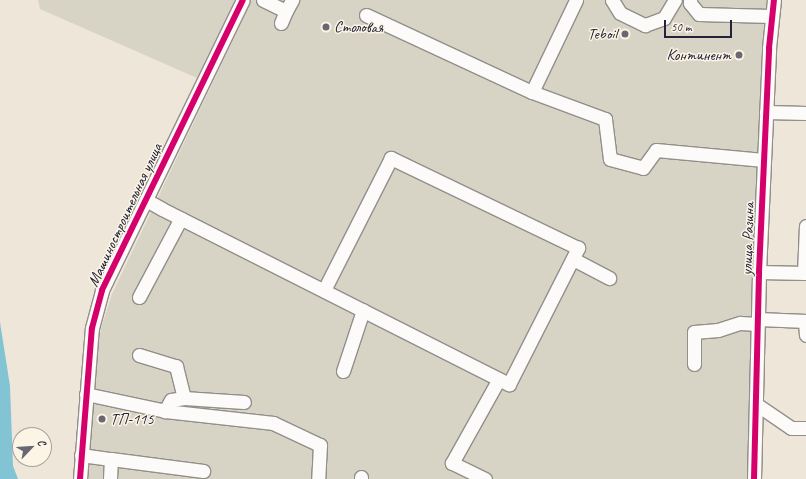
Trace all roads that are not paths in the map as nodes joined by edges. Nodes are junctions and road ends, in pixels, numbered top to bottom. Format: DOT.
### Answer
graph roads {
  1 [pos="243,0"];
  2 [pos="263,0"];
  3 [pos="576,0"];
  4 [pos="612,0"];
  5 [pos="675,0"];
  6 [pos="690,0"];
  7 [pos="774,0"];
  8 [pos="286,11"];
  9 [pos="366,15"];
  10 [pos="772,16"];
  11 [pos="532,92"];
  12 [pos="766,112"];
  13 [pos="806,113"];
  14 [pos="764,160"];
  15 [pos="146,200"];
  16 [pos="181,218"];
  17 [pos="806,226"];
  18 [pos="573,259"];
  19 [pos="759,272"];
  20 [pos="805,273"];
  21 [pos="609,278"];
  22 [pos="324,290"];
  23 [pos="139,297"];
  24 [pos="363,310"];
  25 [pos="806,321"];
  26 [pos="758,322"];
  27 [pos="806,335"];
  28 [pos="139,355"];
  29 [pos="694,364"];
  30 [pos="343,371"];
  31 [pos="499,379"];
  32 [pos="86,394"];
  33 [pos="184,398"];
  34 [pos="244,402"];
  35 [pos="756,404"];
  36 [pos="165,411"];
  37 [pos="806,428"];
  38 [pos="81,455"];
  39 [pos="111,459"];
  40 [pos="203,470"];
  41 [pos="80,479"];
  42 [pos="110,479"];
  43 [pos="318,479"];
  44 [pos="486,479"];
  45 [pos="754,479"];
  1 -- 15 [label="street, Машиностроительная улица"];
  2 -- 8 [label="street"];
  3 -- 11 [label="street"];
  4 -- 5 [label="street"];
  6 -- 10 [label="street"];
  7 -- 10 [label="street, улица Разина"];
  9 -- 11 [label="street"];
  10 -- 12 [label="street, улица Разина"];
  11 -- 14 [label="street"];
  12 -- 13 [label="street"];
  12 -- 14 [label="street, улица Разина"];
  14 -- 19 [label="street, улица Разина"];
  15 -- 16 [label="street"];
  15 -- 32 [label="street, Машиностроительная улица"];
  16 -- 22 [label="street"];
  16 -- 23 [label="street"];
  17 -- 20 [label="street"];
  18 -- 21 [label="street"];
  18 -- 22 [label="street"];
  18 -- 31 [label="street"];
  19 -- 20 [label="street"];
  19 -- 26 [label="street, улица Разина"];
  22 -- 24 [label="street"];
  24 -- 30 [label="street"];
  24 -- 31 [label="street"];
  25 -- 26 [label="street"];
  25 -- 27 [label="street"];
  26 -- 29 [label="street"];
  26 -- 35 [label="street, улица Разина"];
  28 -- 33 [label="street"];
  31 -- 44 [label="street"];
  32 -- 36 [label="street"];
  32 -- 38 [label="street, Машиностроительная улица"];
  33 -- 34 [label="street"];
  33 -- 36 [label="street"];
  35 -- 37 [label="street"];
  35 -- 45 [label="street, улица Разина"];
  36 -- 43 [label="street"];
  38 -- 39 [label="street"];
  38 -- 41 [label="street, Машиностроительная улица"];
  39 -- 40 [label="street"];
  39 -- 42 [label="street"];
}
